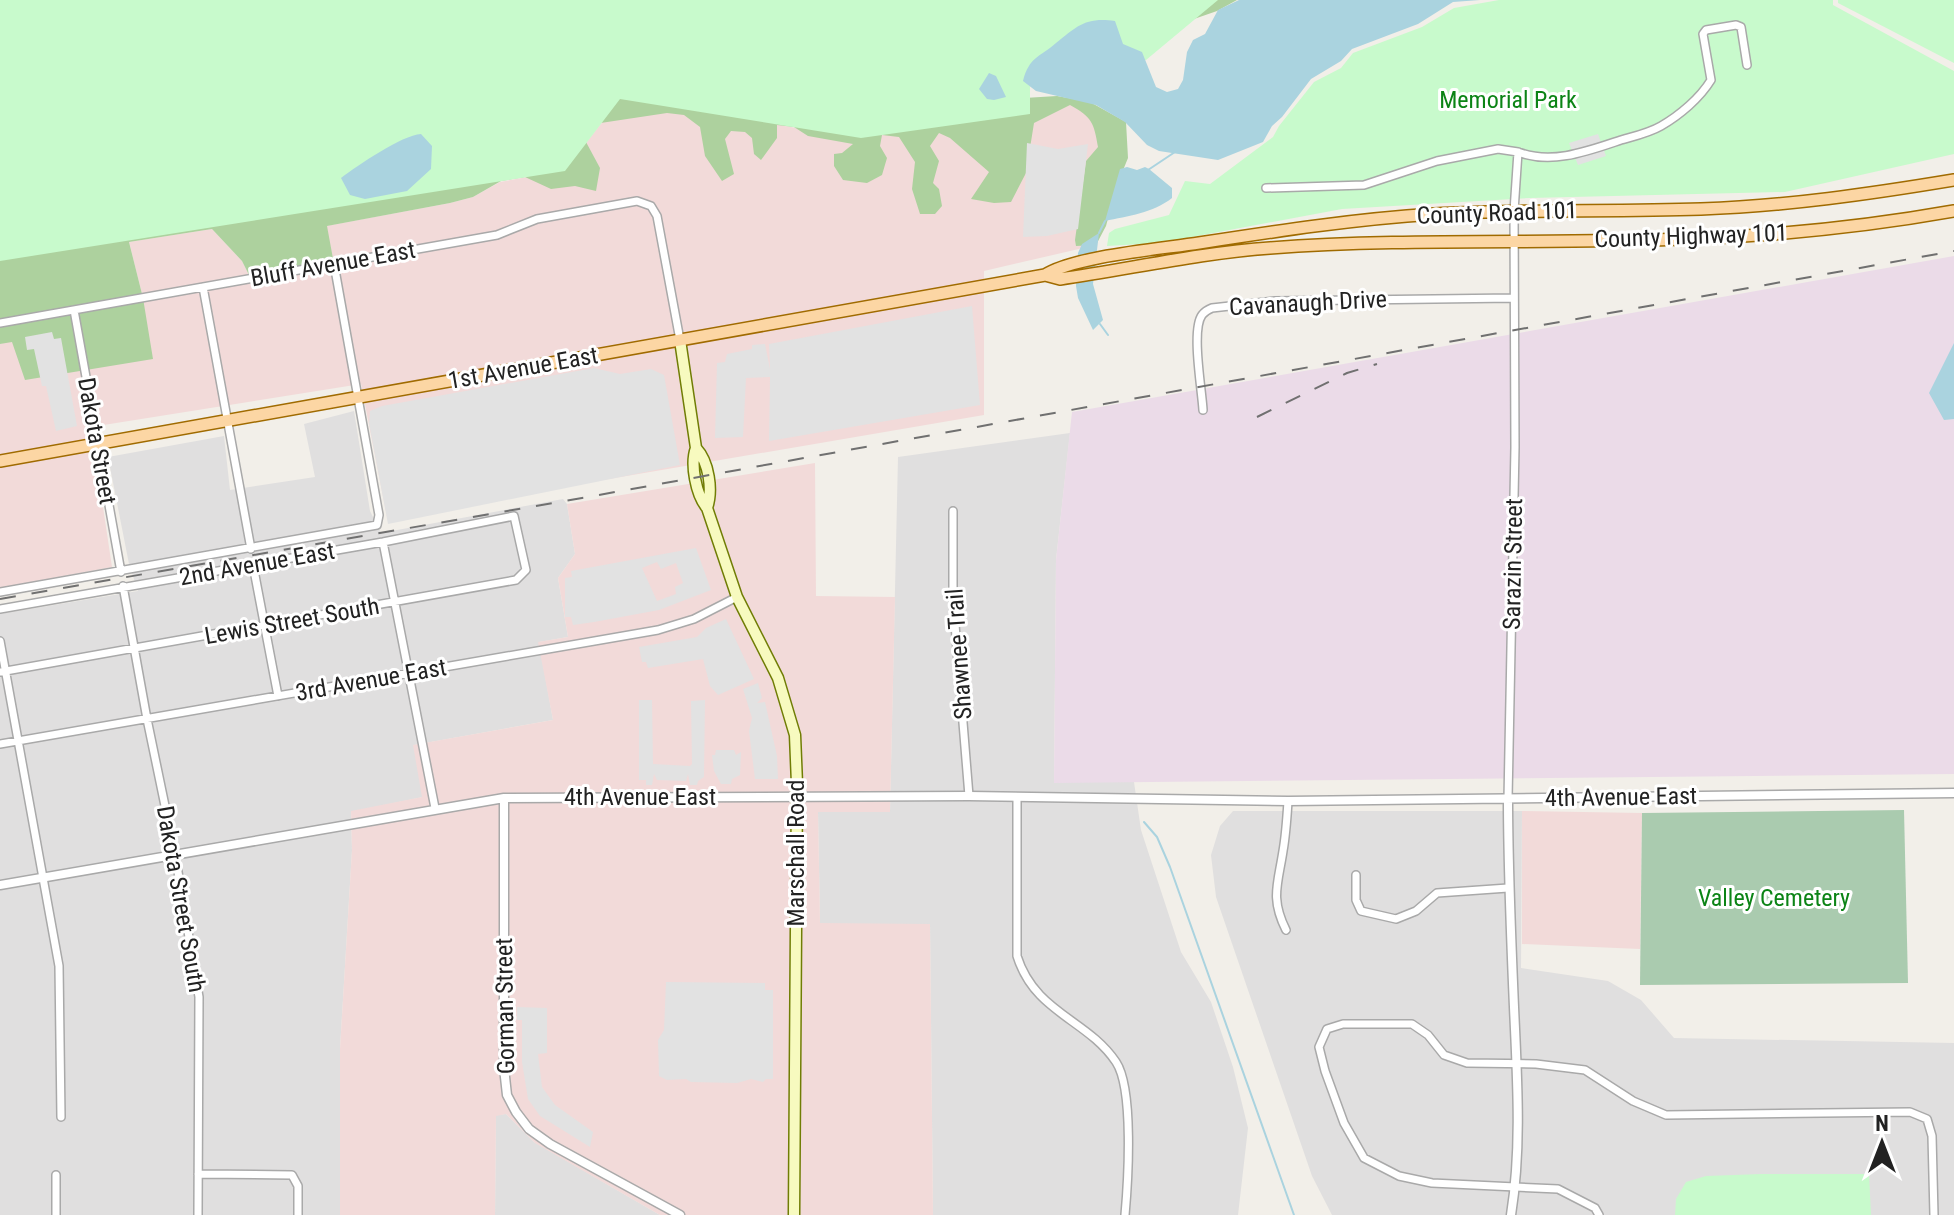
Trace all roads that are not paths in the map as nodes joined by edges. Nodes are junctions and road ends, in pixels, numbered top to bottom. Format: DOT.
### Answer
graph roads {
  1 [pos="1747,65"];
  2 [pos="1518,152"];
  3 [pos="1954,180"];
  4 [pos="1266,188"];
  5 [pos="1514,211"];
  6 [pos="1954,211"];
  7 [pos="657,216"];
  8 [pos="1516,241"];
  9 [pos="334,264"];
  10 [pos="1045,275"];
  11 [pos="203,287"];
  12 [pos="1514,298"];
  13 [pos="74,310"];
  14 [pos="0,323"];
  15 [pos="680,340"];
  16 [pos="358,398"];
  17 [pos="1203,410"];
  18 [pos="228,421"];
  19 [pos="98,444"];
  20 [pos="0,461"];
  21 [pos="953,511"];
  22 [pos="514,516"];
  23 [pos="383,542"];
  24 [pos="251,549"];
  25 [pos="253,565"];
  26 [pos="121,572"];
  27 [pos="123,586"];
  28 [pos="0,592"];
  29 [pos="737,597"];
  30 [pos="394,602"];
  31 [pos="0,609"];
  32 [pos="265,626"];
  33 [pos="0,641"];
  34 [pos="134,649"];
  35 [pos="2,672"];
  36 [pos="407,673"];
  37 [pos="278,696"];
  38 [pos="147,719"];
  39 [pos="16,742"];
  40 [pos="0,744"];
  41 [pos="1954,793"];
  42 [pos="969,796"];
  43 [pos="797,797"];
  44 [pos="1017,797"];
  45 [pos="504,798"];
  46 [pos="1508,799"];
  47 [pos="1288,801"];
  48 [pos="435,808"];
  49 [pos="175,854"];
  50 [pos="1356,875"];
  51 [pos="43,877"];
  52 [pos="0,885"];
  53 [pos="1508,888"];
  54 [pos="1286,930"];
  55 [pos="1517,1064"];
  56 [pos="61,1117"];
  57 [pos="198,1174"];
  58 [pos="56,1175"];
  59 [pos="1515,1187"];
  60 [pos="56,1215"];
  61 [pos="198,1215"];
  62 [pos="298,1215"];
  63 [pos="680,1215"];
  64 [pos="794,1215"];
  65 [pos="1125,1215"];
  66 [pos="1511,1215"];
  67 [pos="1599,1215"];
  68 [pos="1934,1215"];
  1 -- 2 [label="street"];
  2 -- 4 [label="street"];
  2 -- 5 [label="street, Sarazin Street"];
  3 -- 5 [label="main road, County Road 101"];
  5 -- 8 [label="street, Sarazin Street"];
  5 -- 10 [label="main road, County Road 101"];
  6 -- 8 [label="main road, County Highway 101"];
  7 -- 9 [label="street, Bluff Avenue East"];
  7 -- 15 [label="street, Marschall Road"];
  8 -- 10 [label="main road, County Highway 101"];
  8 -- 12 [label="street, Sarazin Street"];
  9 -- 11 [label="street, Bluff Avenue East"];
  9 -- 16 [label="street"];
  10 -- 15 [label="main road, 1st Avenue East"];
  11 -- 13 [label="street, Bluff Avenue East"];
  11 -- 18 [label="street"];
  12 -- 17 [label="street, Cavanaugh Drive"];
  12 -- 46 [label="street, Sarazin Street"];
  13 -- 14 [label="street, Bluff Avenue East"];
  13 -- 19 [label="street, Dakota Street"];
  15 -- 16 [label="main road, 1st Avenue East"];
  15 -- 29 [label="main road, Marschall Road"];
  16 -- 18 [label="main road, 1st Avenue East"];
  16 -- 24 [label="street, 2nd Avenue East"];
  18 -- 19 [label="main road, 1st Avenue East"];
  18 -- 24 [label="street"];
  19 -- 20 [label="main road, 1st Avenue East"];
  19 -- 26 [label="street, Dakota Street"];
  21 -- 42 [label="street, Shawnee Trail"];
  22 -- 23 [label="street, 2nd Avenue East"];
  22 -- 30 [label="street, Lewis Street South"];
  23 -- 25 [label="street, 2nd Avenue East"];
  23 -- 30 [label="street"];
  24 -- 26 [label="street, 2nd Avenue East"];
  25 -- 27 [label="street, 2nd Avenue East"];
  25 -- 32 [label="street"];
  26 -- 28 [label="street, 2nd Avenue East"];
  27 -- 31 [label="street, 2nd Avenue East"];
  27 -- 34 [label="street, Dakota Street South"];
  29 -- 36 [label="street, 3rd Avenue East"];
  29 -- 43 [label="main road, Marschall Road"];
  30 -- 32 [label="street, Lewis Street South"];
  30 -- 36 [label="street"];
  32 -- 34 [label="street, Lewis Street South"];
  32 -- 37 [label="street"];
  33 -- 35 [label="street"];
  34 -- 35 [label="street, Lewis Street South"];
  34 -- 38 [label="street, Dakota Street South"];
  35 -- 39 [label="street"];
  36 -- 37 [label="street, 3rd Avenue East"];
  36 -- 48 [label="street"];
  37 -- 38 [label="street, 3rd Avenue East"];
  38 -- 39 [label="street, 3rd Avenue East"];
  38 -- 49 [label="street, Dakota Street South"];
  39 -- 40 [label="street, 3rd Avenue East"];
  39 -- 51 [label="street"];
  41 -- 46 [label="street, 4th Avenue East"];
  42 -- 43 [label="street, 4th Avenue East"];
  42 -- 44 [label="street, 4th Avenue East"];
  43 -- 45 [label="street, 4th Avenue East"];
  43 -- 64 [label="main road, Marschall Road"];
  44 -- 47 [label="street, 4th Avenue East"];
  44 -- 65 [label="street"];
  45 -- 48 [label="street, 4th Avenue East"];
  45 -- 63 [label="street, Gorman Street"];
  46 -- 47 [label="street, 4th Avenue East"];
  46 -- 53 [label="street, Sarazin Street"];
  47 -- 54 [label="street"];
  48 -- 49 [label="street, 4th Avenue East"];
  49 -- 51 [label="street, 4th Avenue East"];
  49 -- 57 [label="street, Dakota Street South"];
  50 -- 53 [label="street"];
  51 -- 52 [label="street, 4th Avenue East"];
  51 -- 56 [label="street"];
  53 -- 55 [label="street, Sarazin Street"];
  55 -- 59 [label="street, Sarazin Street"];
  55 -- 59 [label="street"];
  55 -- 68 [label="street"];
  57 -- 61 [label="street, Dakota Street South"];
  57 -- 62 [label="street"];
  58 -- 60 [label="street"];
  59 -- 66 [label="street, Sarazin Street"];
  59 -- 67 [label="street"];
}
